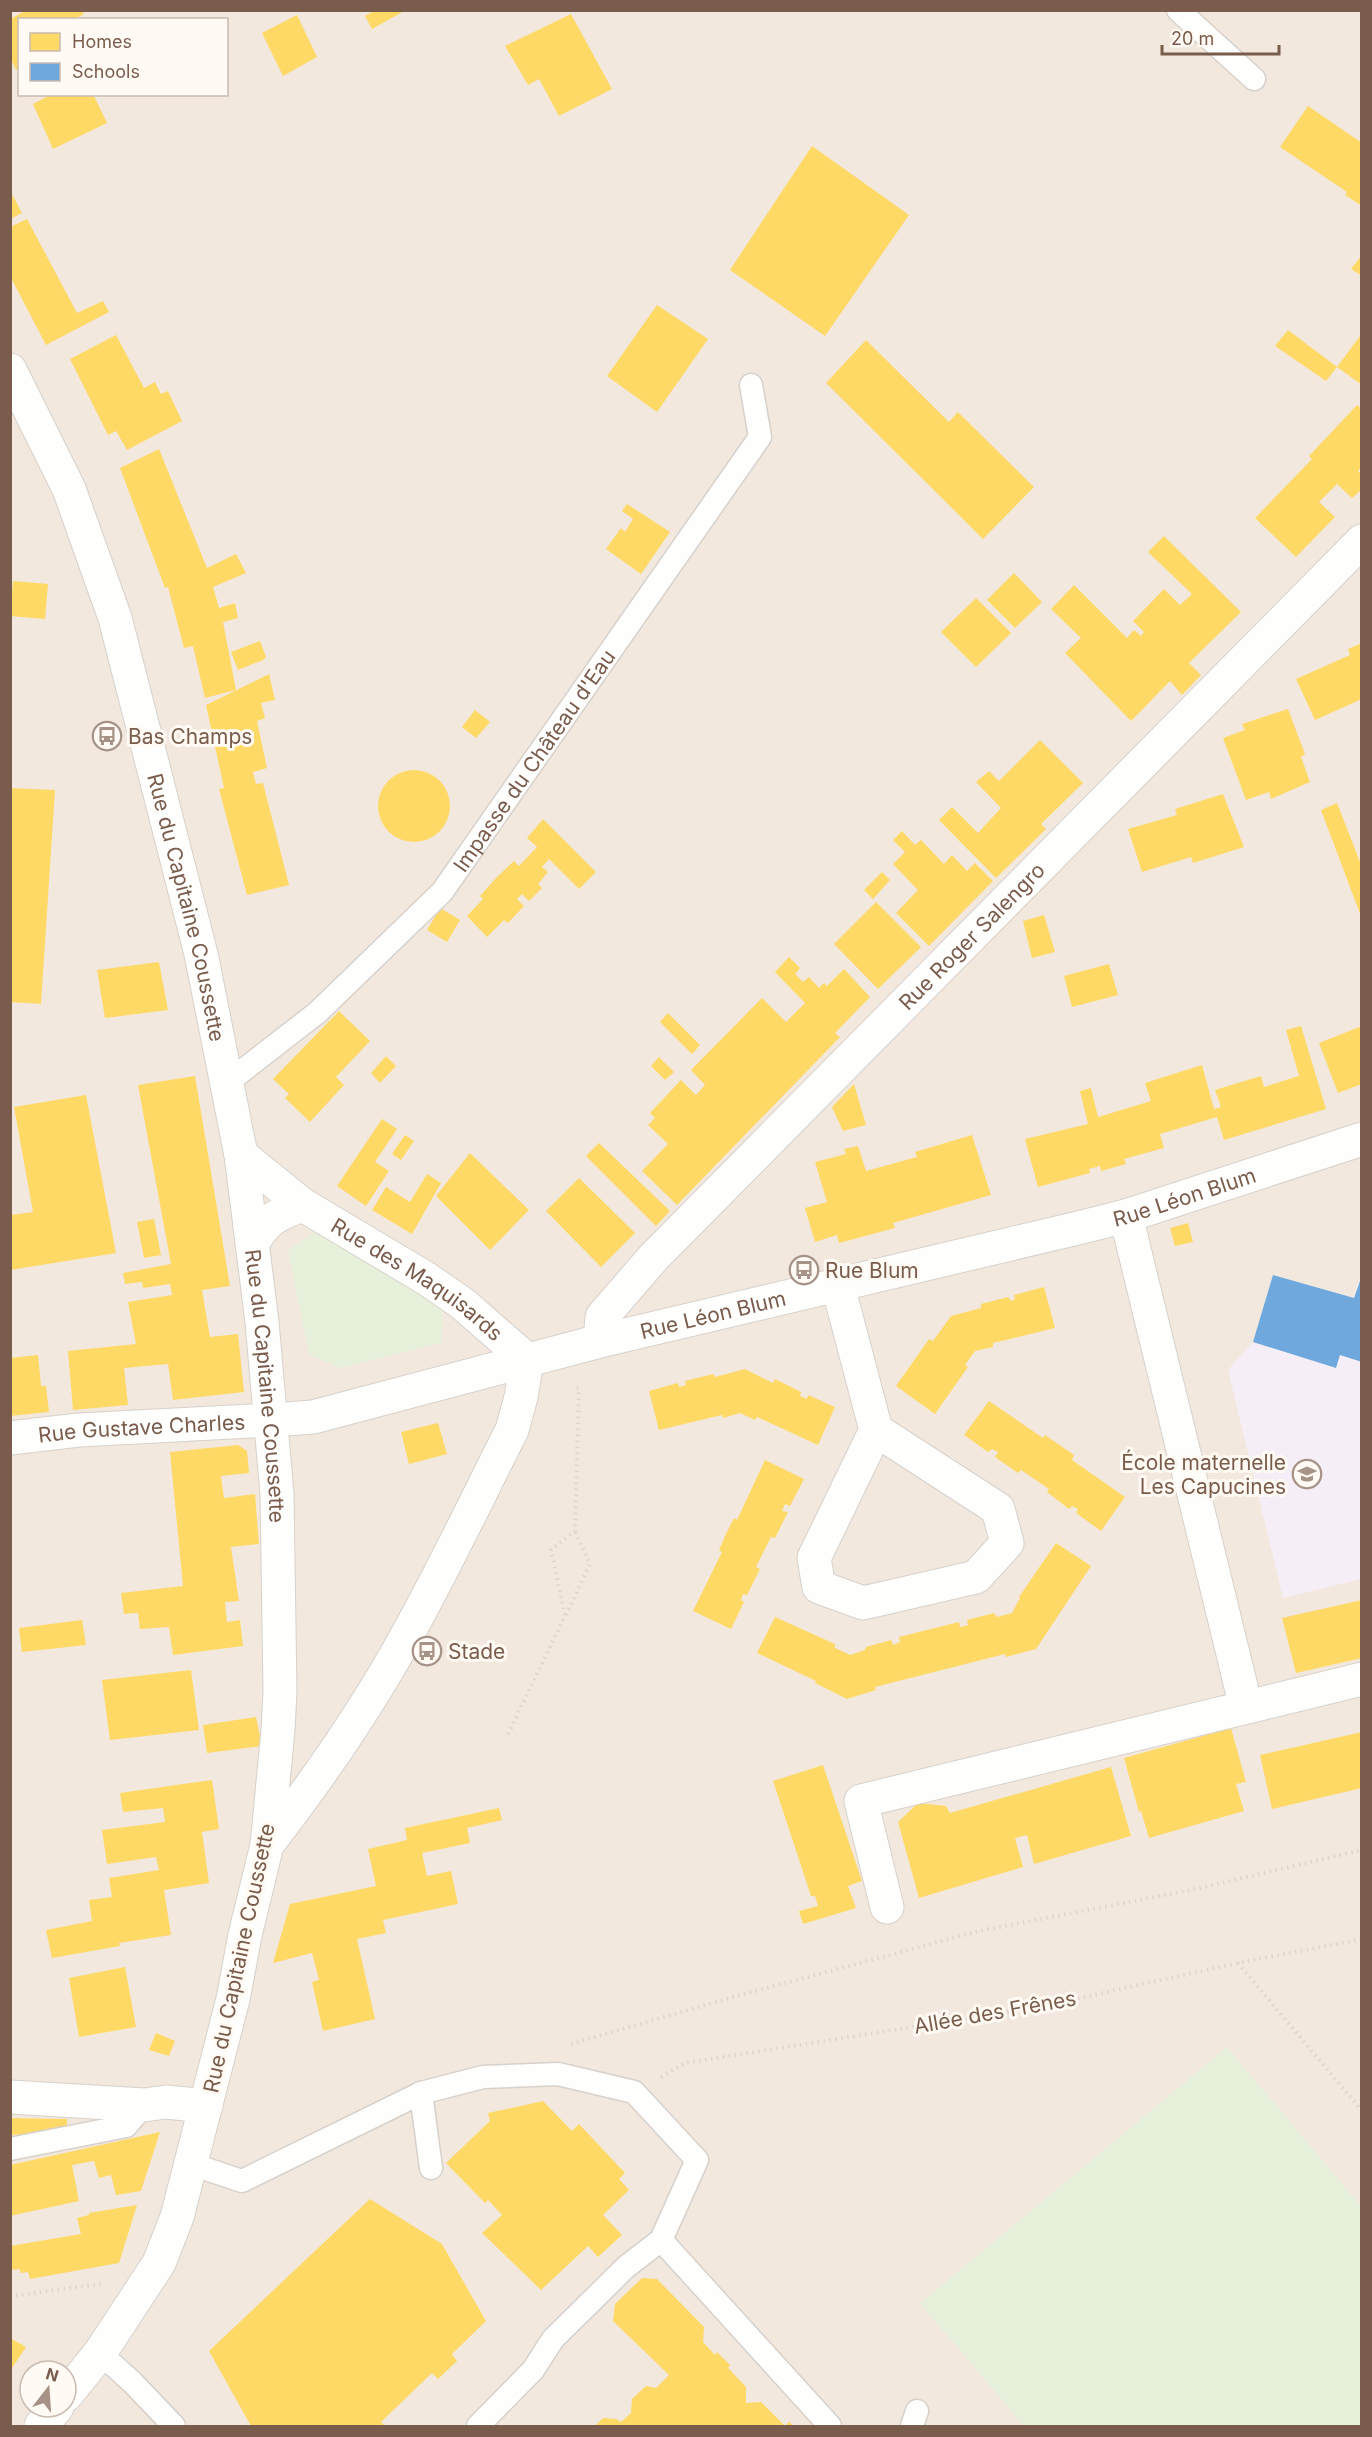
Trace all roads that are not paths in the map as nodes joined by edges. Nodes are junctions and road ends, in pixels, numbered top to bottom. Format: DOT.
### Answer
graph roads {
  1 [pos="1178,10"];
  2 [pos="1254,79"];
  3 [pos="10,370"];
  4 [pos="751,385"];
  5 [pos="1362,542"];
  6 [pos="228,1082"];
  7 [pos="1362,1140"];
  8 [pos="241,1155"];
  9 [pos="303,1205"];
  10 [pos="1126,1216"];
  11 [pos="252,1244"];
  12 [pos="838,1286"];
  13 [pos="600,1341"];
  14 [pos="527,1360"];
  15 [pos="272,1420"];
  16 [pos="876,1430"];
  17 [pos="10,1438"];
  18 [pos="1362,1679"];
  19 [pos="1246,1707"];
  20 [pos="267,1845"];
  21 [pos="887,1907"];
  22 [pos="421,2093"];
  23 [pos="10,2097"];
  24 [pos="144,2105"];
  25 [pos="206,2106"];
  26 [pos="10,2149"];
  27 [pos="191,2164"];
  28 [pos="431,2168"];
  29 [pos="660,2240"];
  30 [pos="100,2353"];
  31 [pos="78,2380"];
  32 [pos="174,2427"];
  33 [pos="478,2427"];
  34 [pos="830,2427"];
  1 -- 2 [label="lane"];
  3 -- 6 [label="street, Rue du Capitaine Coussette"];
  4 -- 6 [label="lane, Impasse du Château d'Eau"];
  5 -- 13 [label="street, Rue Roger Salengro"];
  6 -- 8 [label="street, Rue du Capitaine Coussette"];
  7 -- 10 [label="street, Rue Léon Blum"];
  8 -- 9 [label="street, Rue des Maquisards"];
  8 -- 11 [label="street, Rue du Capitaine Coussette"];
  9 -- 11 [label="street"];
  9 -- 14 [label="street, Rue des Maquisards"];
  10 -- 12 [label="street, Rue Léon Blum"];
  10 -- 19 [label="street"];
  11 -- 15 [label="street, Rue du Capitaine Coussette"];
  12 -- 13 [label="street, Rue Léon Blum"];
  12 -- 16 [label="street"];
  13 -- 14 [label="street, Rue Léon Blum"];
  14 -- 15 [label="street, Rue Léon Blum"];
  14 -- 20 [label="street"];
  15 -- 17 [label="street, Rue Gustave Charles"];
  15 -- 20 [label="street, Rue du Capitaine Coussette"];
  16 -- 16 [label="street"];
  18 -- 19 [label="street"];
  19 -- 21 [label="street"];
  20 -- 25 [label="street, Rue du Capitaine Coussette"];
  22 -- 27 [label="lane"];
  22 -- 28 [label="lane"];
  22 -- 29 [label="lane"];
  23 -- 24 [label="street"];
  24 -- 25 [label="street"];
  24 -- 26 [label="lane"];
  25 -- 27 [label="street, Rue du Capitaine Coussette"];
  27 -- 30 [label="street, Rue du Capitaine Coussette"];
  29 -- 33 [label="lane"];
  29 -- 34 [label="lane"];
  30 -- 31 [label="street, Rue du Capitaine Coussette"];
  30 -- 32 [label="lane"];
}
